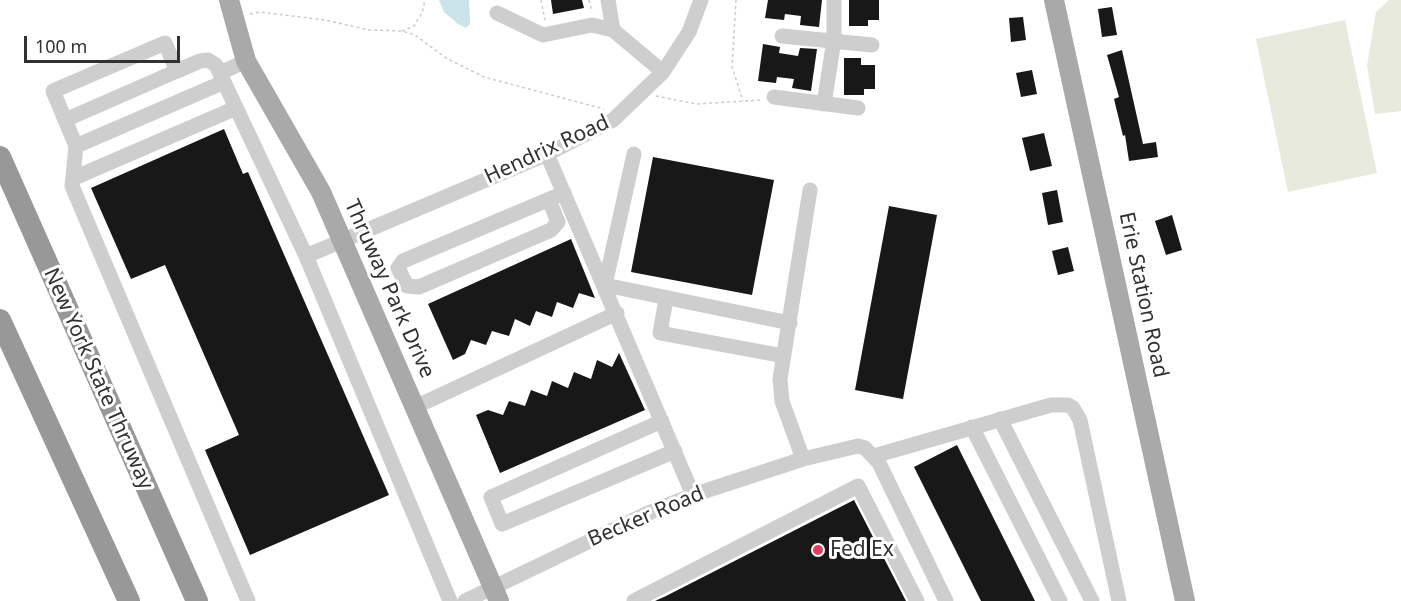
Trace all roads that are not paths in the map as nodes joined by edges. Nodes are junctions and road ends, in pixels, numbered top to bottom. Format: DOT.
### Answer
graph roads {
  1 [pos="608,0"];
  2 [pos="701,0"];
  3 [pos="834,0"];
  4 [pos="1054,0"];
  5 [pos="232,9"];
  6 [pos="497,13"];
  7 [pos="613,30"];
  8 [pos="782,36"];
  9 [pos="834,40"];
  10 [pos="872,45"];
  11 [pos="246,61"];
  12 [pos="177,71"];
  13 [pos="663,72"];
  14 [pos="222,78"];
  15 [pos="774,97"];
  16 [pos="824,104"];
  17 [pos="236,108"];
  18 [pos="858,108"];
  19 [pos="66,120"];
  20 [pos="76,146"];
  21 [pos="547,154"];
  22 [pos="634,154"];
  23 [pos="0,157"];
  24 [pos="74,178"];
  25 [pos="810,190"];
  26 [pos="564,193"];
  27 [pos="549,200"];
  28 [pos="342,240"];
  29 [pos="306,256"];
  30 [pos="605,285"];
  31 [pos="666,299"];
  32 [pos="617,313"];
  33 [pos="0,320"];
  34 [pos="790,323"];
  35 [pos="784,356"];
  36 [pos="415,407"];
  37 [pos="1000,419"];
  38 [pos="662,421"];
  39 [pos="972,427"];
  40 [pos="675,450"];
  41 [pos="874,456"];
  42 [pos="803,459"];
  43 [pos="693,495"];
  44 [pos="1070,557"];
  45 [pos="1046,571"];
  46 [pos="496,594"];
  47 [pos="129,601"];
  48 [pos="197,601"];
  49 [pos="248,601"];
  50 [pos="450,601"];
  51 [pos="465,601"];
  52 [pos="633,601"];
  53 [pos="917,601"];
  54 [pos="946,601"];
  55 [pos="1060,601"];
  56 [pos="1092,601"];
  57 [pos="1119,601"];
  58 [pos="1185,601"];
  1 -- 7 [label="street"];
  2 -- 13 [label="street, Hendrix Road"];
  3 -- 9 [label="street"];
  4 -- 58 [label="main road, Erie Station Road"];
  5 -- 11 [label="main road, Thruway Park Drive"];
  6 -- 7 [label="street"];
  7 -- 13 [label="street"];
  8 -- 9 [label="street"];
  9 -- 10 [label="street"];
  9 -- 16 [label="street"];
  11 -- 14 [label="street"];
  11 -- 28 [label="main road, Thruway Park Drive"];
  12 -- 14 [label="street"];
  12 -- 19 [label="street"];
  12 -- 19 [label="street"];
  13 -- 21 [label="street, Hendrix Road"];
  14 -- 17 [label="street"];
  14 -- 20 [label="street"];
  15 -- 16 [label="street"];
  16 -- 18 [label="street"];
  17 -- 24 [label="street"];
  17 -- 29 [label="street"];
  19 -- 20 [label="street"];
  20 -- 24 [label="street"];
  21 -- 26 [label="street"];
  21 -- 28 [label="street, Hendrix Road"];
  22 -- 30 [label="street"];
  23 -- 48 [label="highway, New York State Thruway"];
  24 -- 49 [label="street"];
  25 -- 34 [label="street"];
  26 -- 27 [label="street"];
  26 -- 30 [label="street"];
  27 -- 27 [label="street"];
  28 -- 29 [label="street, Hendrix Road"];
  28 -- 36 [label="main road, Thruway Park Drive"];
  29 -- 50 [label="street"];
  30 -- 31 [label="street"];
  30 -- 32 [label="street"];
  31 -- 34 [label="street"];
  31 -- 35 [label="street"];
  32 -- 36 [label="street"];
  32 -- 38 [label="street"];
  33 -- 47 [label="highway"];
  34 -- 35 [label="street"];
  35 -- 42 [label="street"];
  36 -- 46 [label="main road, Thruway Park Drive"];
  37 -- 39 [label="street"];
  37 -- 44 [label="street"];
  37 -- 57 [label="street"];
  38 -- 40 [label="street"];
  38 -- 40 [label="street"];
  39 -- 41 [label="street"];
  39 -- 45 [label="street"];
  40 -- 43 [label="street"];
  41 -- 42 [label="street, Becker Road"];
  41 -- 54 [label="street"];
  42 -- 43 [label="street, Becker Road"];
  43 -- 46 [label="street, Becker Road"];
  44 -- 45 [label="street"];
  44 -- 56 [label="street"];
  45 -- 55 [label="street"];
  46 -- 51 [label="street, Becker Road"];
  52 -- 53 [label="street"];
}
